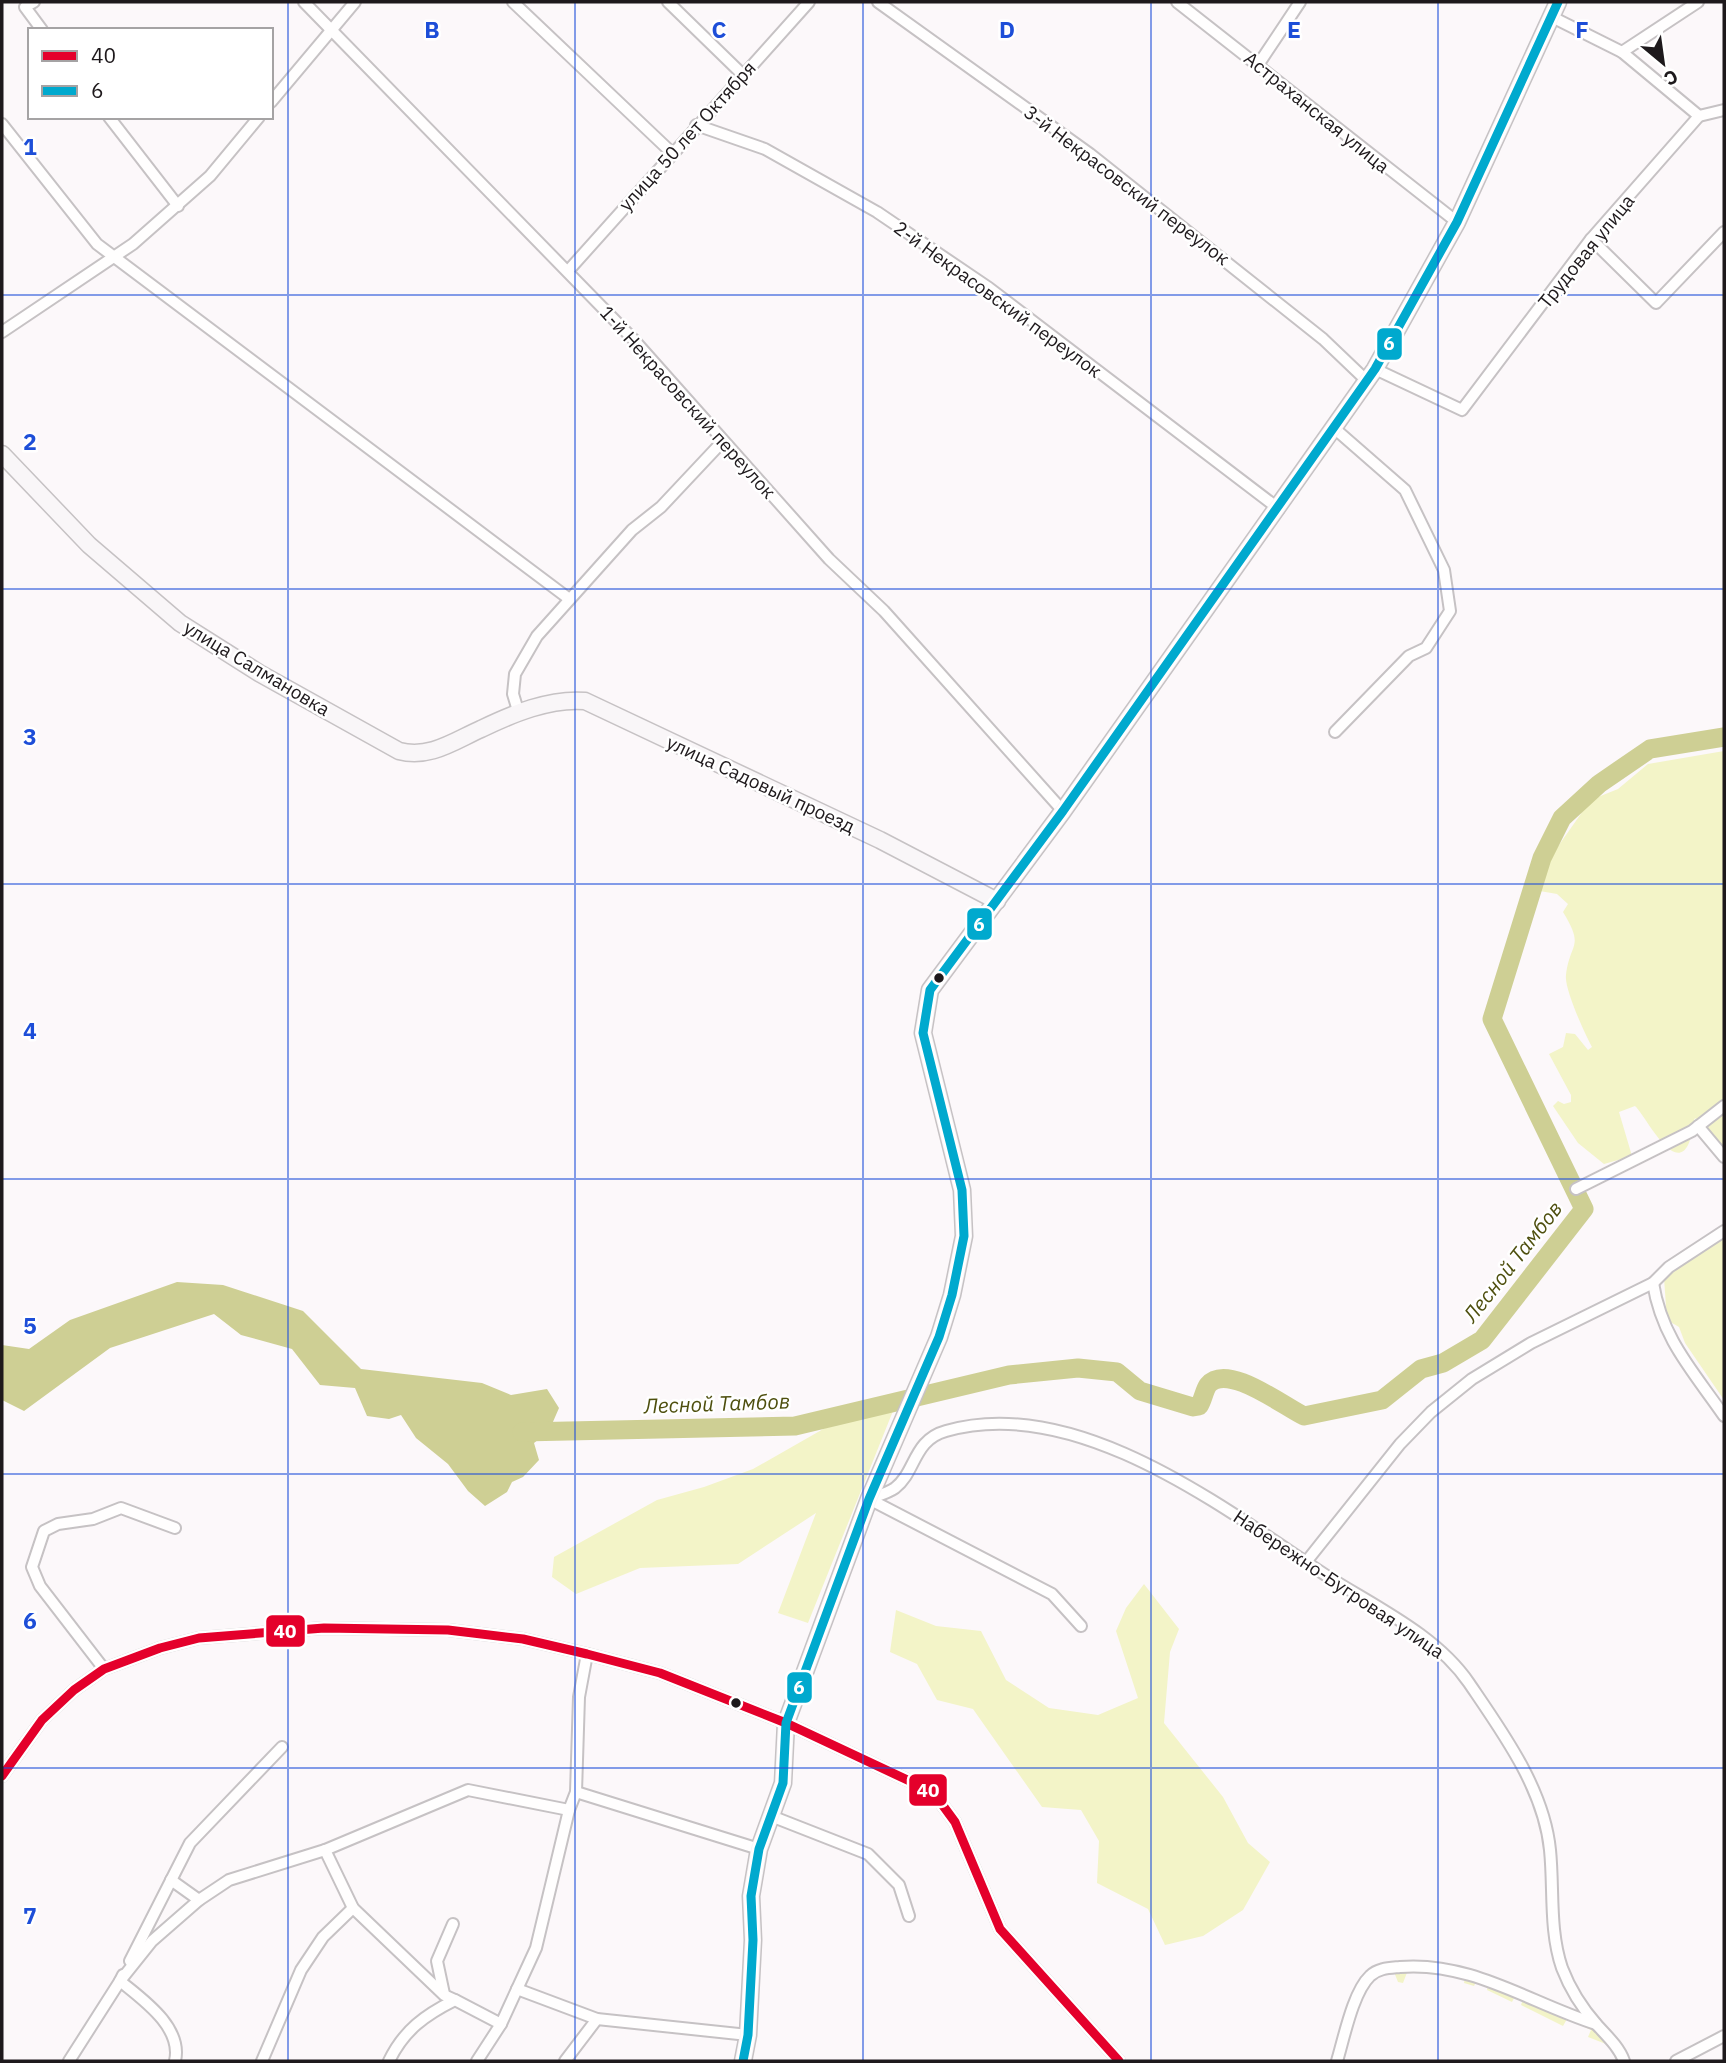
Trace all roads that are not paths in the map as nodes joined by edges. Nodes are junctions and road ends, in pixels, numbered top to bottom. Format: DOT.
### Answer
graph roads {
  1 [pos="34,2"];
  2 [pos="304,2"];
  3 [pos="355,2"];
  4 [pos="513,2"];
  5 [pos="667,2"];
  6 [pos="808,2"];
  7 [pos="877,2"];
  8 [pos="1177,2"];
  9 [pos="1300,2"];
  10 [pos="1698,2"];
  11 [pos="1555,9"];
  12 [pos="41,28"];
  13 [pos="330,31"];
  14 [pos="1622,52"];
  15 [pos="1258,65"];
  16 [pos="742,74"];
  17 [pos="273,101"];
  18 [pos="1724,110"];
  19 [pos="1699,116"];
  20 [pos="112,119"];
  21 [pos="257,119"];
  22 [pos="2,124"];
  23 [pos="696,125"];
  24 [pos="671,152"];
  25 [pos="178,206"];
  26 [pos="1457,222"];
  27 [pos="1724,232"];
  28 [pos="1591,239"];
  29 [pos="112,257"];
  30 [pos="568,271"];
  31 [pos="2,332"];
  32 [pos="1371,375"];
  33 [pos="1462,410"];
  34 [pos="1334,428"];
  35 [pos="723,441"];
  36 [pos="2,454"];
  37 [pos="1279,509"];
  38 [pos="568,598"];
  39 [pos="519,714"];
  40 [pos="1335,732"];
  41 [pos="1063,811"];
  42 [pos="997,901"];
  43 [pos="1724,1106"];
  44 [pos="1698,1126"];
  45 [pos="1724,1157"];
  46 [pos="1576,1189"];
  47 [pos="1724,1231"];
  48 [pos="1653,1283"];
  49 [pos="1724,1416"];
  50 [pos="869,1499"];
  51 [pos="175,1528"];
  52 [pos="1306,1562"];
  53 [pos="1081,1626"];
  54 [pos="587,1654"];
  55 [pos="104,1669"];
  56 [pos="786,1723"];
  57 [pos="282,1747"];
  58 [pos="2,1776"];
  59 [pos="576,1792"];
  60 [pos="569,1810"];
  61 [pos="771,1816"];
  62 [pos="759,1849"];
  63 [pos="325,1850"];
  64 [pos="171,1881"];
  65 [pos="199,1899"];
  66 [pos="354,1909"];
  67 [pos="909,1916"];
  68 [pos="453,1924"];
  69 [pos="120,1980"];
  70 [pos="517,1989"];
  71 [pos="444,1995"];
  72 [pos="455,2000"];
  73 [pos="597,2020"];
  74 [pos="501,2024"];
  75 [pos="1596,2024"];
  76 [pos="748,2035"];
  77 [pos="1724,2036"];
  78 [pos="69,2061"];
  79 [pos="175,2061"];
  80 [pos="262,2061"];
  81 [pos="389,2061"];
  82 [pos="477,2061"];
  83 [pos="565,2061"];
  84 [pos="743,2061"];
  85 [pos="1119,2061"];
  86 [pos="1337,2061"];
  87 [pos="1624,2061"];
  88 [pos="1676,2061"];
  1 -- 12 [label="street"];
  2 -- 13 [label="street, 1-й Некрасовский переулок"];
  3 -- 13 [label="street"];
  4 -- 24 [label="street"];
  5 -- 16 [label="street"];
  6 -- 16 [label="street, улица 50 лет Октября"];
  7 -- 32 [label="street, 3-й Некрасовский переулок"];
  8 -- 15 [label="street, Астраханская улица"];
  9 -- 15 [label="street"];
  10 -- 14 [label="street"];
  11 -- 14 [label="street"];
  11 -- 26 [label="street"];
  13 -- 17 [label="street"];
  13 -- 30 [label="street, 1-й Некрасовский переулок"];
  14 -- 19 [label="street"];
  15 -- 26 [label="street, Астраханская улица"];
  16 -- 23 [label="street, улица 50 лет Октября"];
  18 -- 19 [label="street"];
  19 -- 28 [label="street, Трудовая улица"];
  20 -- 25 [label="street"];
  21 -- 25 [label="street"];
  22 -- 29 [label="street"];
  23 -- 24 [label="street, улица 50 лет Октября"];
  23 -- 37 [label="street, 2-й Некрасовский переулок"];
  24 -- 30 [label="street, улица 50 лет Октября"];
  25 -- 29 [label="street"];
  26 -- 32 [label="street"];
  27 -- 28 [label="street"];
  28 -- 33 [label="street, Трудовая улица"];
  29 -- 31 [label="street"];
  29 -- 38 [label="street"];
  30 -- 35 [label="street, 1-й Некрасовский переулок"];
  32 -- 33 [label="street, 3-й Некрасовский переулок"];
  32 -- 34 [label="street"];
  34 -- 37 [label="street"];
  34 -- 40 [label="street"];
  35 -- 38 [label="street"];
  35 -- 41 [label="street, 1-й Некрасовский переулок"];
  36 -- 39 [label="street, улица Салмановка"];
  37 -- 41 [label="street"];
  38 -- 39 [label="street"];
  39 -- 42 [label="street, улица Садовый проезд"];
  41 -- 42 [label="street"];
  42 -- 50 [label="street"];
  43 -- 44 [label="street"];
  44 -- 45 [label="street"];
  44 -- 46 [label="street"];
  47 -- 48 [label="street"];
  48 -- 49 [label="street"];
  48 -- 52 [label="street"];
  50 -- 52 [label="street, Набережно-Бугровая улица"];
  50 -- 53 [label="street"];
  50 -- 56 [label="street"];
  51 -- 55 [label="street"];
  52 -- 75 [label="street, Набережно-Бугровая улица"];
  54 -- 55 [label="street"];
  54 -- 56 [label="street"];
  54 -- 59 [label="street"];
  55 -- 58 [label="street"];
  56 -- 61 [label="street"];
  56 -- 85 [label="street"];
  57 -- 64 [label="street"];
  59 -- 60 [label="street"];
  59 -- 62 [label="street"];
  60 -- 63 [label="street"];
  60 -- 70 [label="street"];
  61 -- 62 [label="street"];
  61 -- 67 [label="street"];
  62 -- 76 [label="street"];
  63 -- 65 [label="street"];
  63 -- 66 [label="street"];
  64 -- 65 [label="street"];
  64 -- 69 [label="street"];
  65 -- 69 [label="street"];
  66 -- 71 [label="street"];
  66 -- 80 [label="street"];
  68 -- 71 [label="street"];
  69 -- 78 [label="street"];
  69 -- 79 [label="street"];
  70 -- 73 [label="street"];
  70 -- 74 [label="street"];
  71 -- 72 [label="street"];
  72 -- 74 [label="street"];
  72 -- 81 [label="street"];
  73 -- 76 [label="street"];
  73 -- 83 [label="street"];
  74 -- 82 [label="street"];
  75 -- 86 [label="street"];
  75 -- 87 [label="street, Набережно-Бугровая улица"];
  76 -- 84 [label="street"];
  77 -- 88 [label="street"];
}
